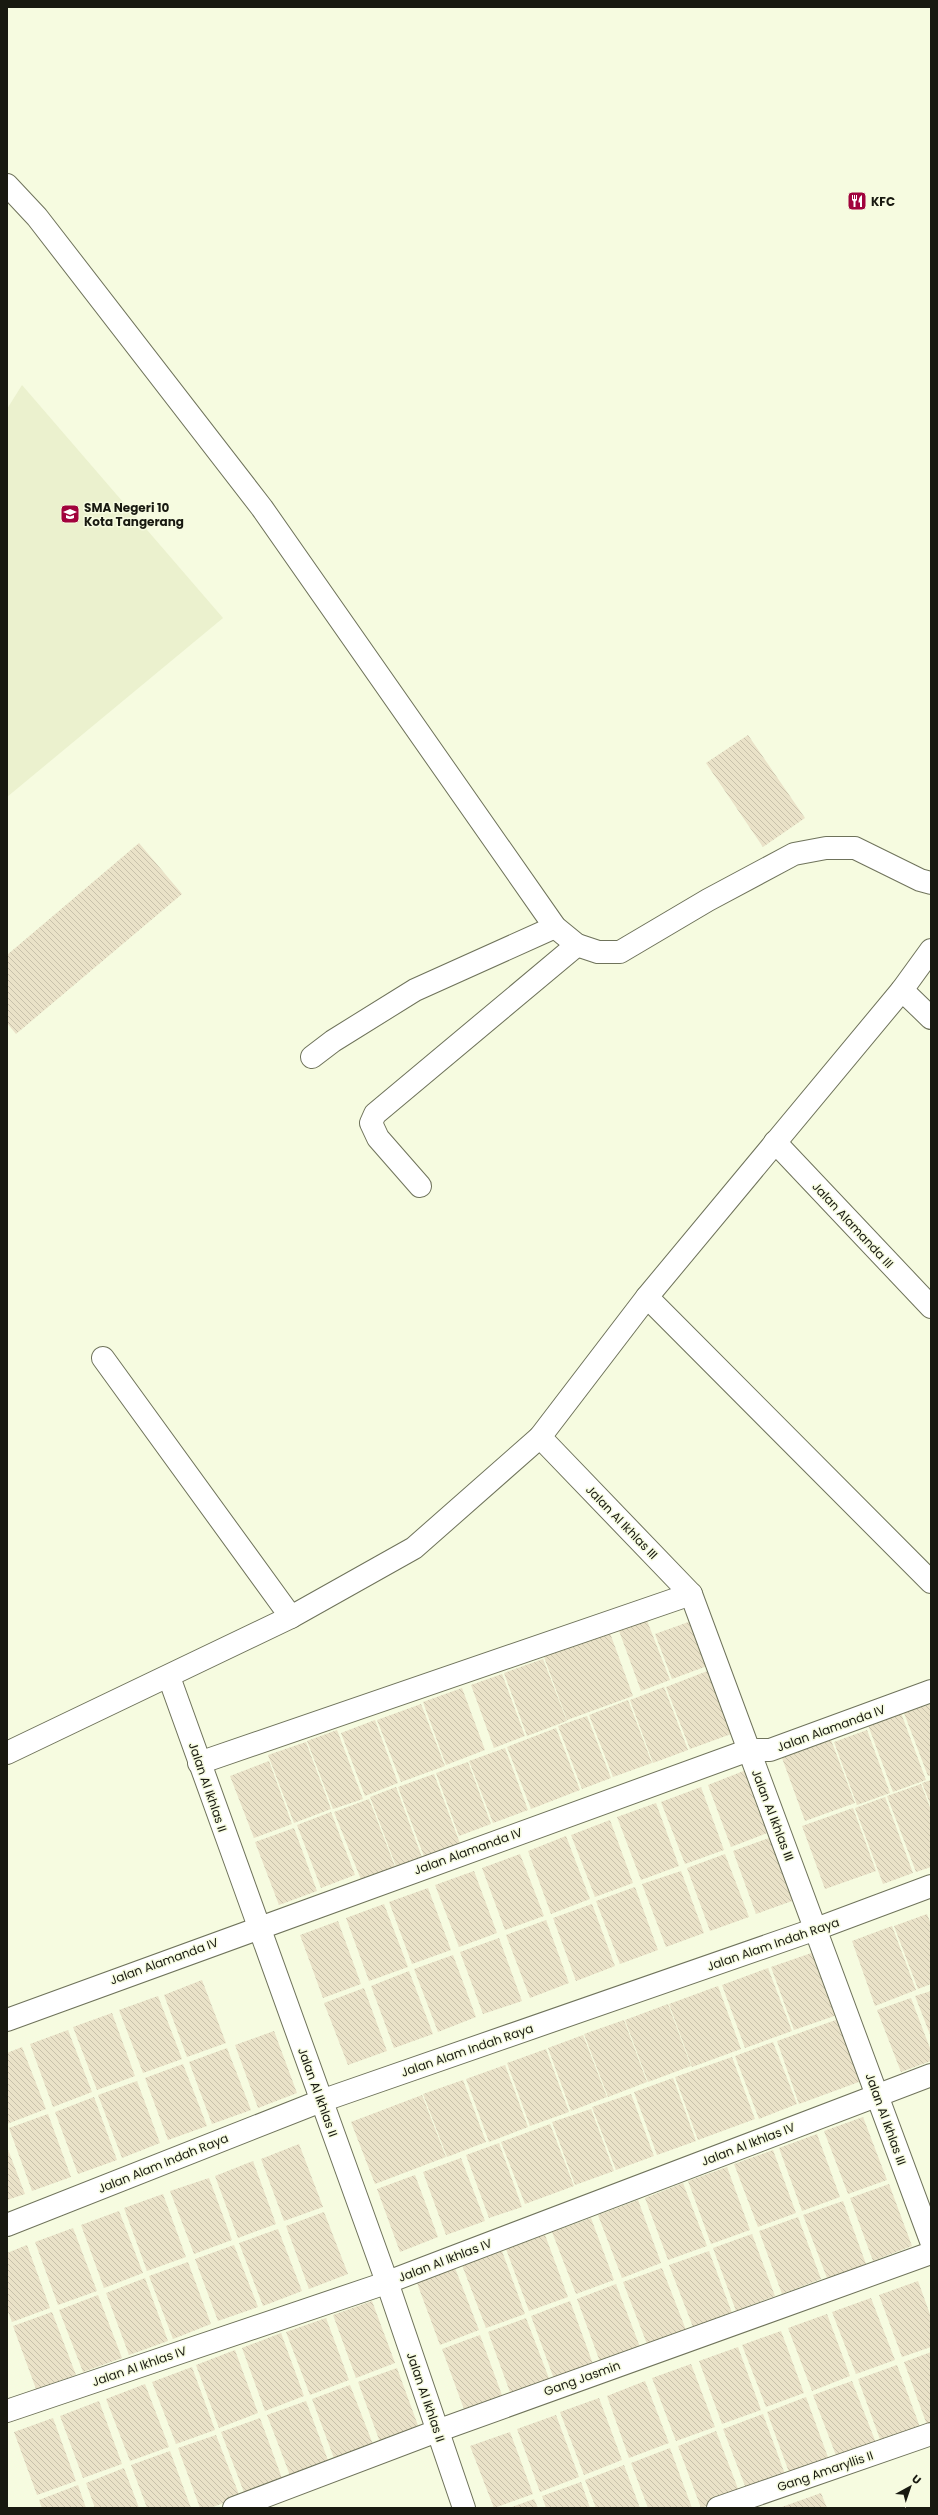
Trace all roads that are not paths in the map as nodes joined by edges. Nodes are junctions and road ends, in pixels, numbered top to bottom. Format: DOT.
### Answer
graph roads {
  1 [pos="7,185"];
  2 [pos="931,882"];
  3 [pos="555,927"];
  4 [pos="577,945"];
  5 [pos="931,950"];
  6 [pos="902,990"];
  7 [pos="931,1018"];
  8 [pos="312,1057"];
  9 [pos="775,1142"];
  10 [pos="420,1186"];
  11 [pos="647,1297"];
  12 [pos="931,1307"];
  13 [pos="103,1358"];
  14 [pos="540,1437"];
  15 [pos="931,1582"];
  16 [pos="691,1594"];
  17 [pos="291,1616"];
  18 [pos="169,1677"];
  19 [pos="931,1691"];
  20 [pos="749,1750"];
  21 [pos="7,1753"];
  22 [pos="199,1763"];
  23 [pos="931,1886"];
  24 [pos="257,1927"];
  25 [pos="816,1929"];
  26 [pos="7,2020"];
  27 [pos="931,2075"];
  28 [pos="878,2094"];
  29 [pos="321,2101"];
  30 [pos="7,2225"];
  31 [pos="931,2241"];
  32 [pos="931,2252"];
  33 [pos="387,2282"];
  34 [pos="7,2411"];
  35 [pos="436,2431"];
  36 [pos="931,2434"];
  37 [pos="234,2508"];
  38 [pos="464,2508"];
  39 [pos="718,2508"];
  1 -- 3 [label="street"];
  2 -- 4 [label="street"];
  3 -- 4 [label="street"];
  3 -- 8 [label="street"];
  4 -- 10 [label="street"];
  5 -- 6 [label="street"];
  6 -- 7 [label="street"];
  6 -- 9 [label="street"];
  9 -- 11 [label="street"];
  9 -- 12 [label="street, Jalan Alamanda III"];
  11 -- 14 [label="street"];
  11 -- 15 [label="street"];
  13 -- 17 [label="street"];
  14 -- 16 [label="street, Jalan Al Ikhlas III"];
  14 -- 17 [label="street"];
  16 -- 20 [label="street, Jalan Al Ikhlas III"];
  16 -- 22 [label="street"];
  17 -- 18 [label="street"];
  18 -- 21 [label="street"];
  18 -- 22 [label="street, Jalan Al Ikhlas II"];
  19 -- 20 [label="street, Jalan Alamanda IV"];
  20 -- 24 [label="street, Jalan Alamanda IV"];
  20 -- 25 [label="street, Jalan Al Ikhlas III"];
  22 -- 24 [label="street, Jalan Al Ikhlas II"];
  23 -- 25 [label="street, Jalan Alam Indah Raya"];
  24 -- 26 [label="street, Jalan Alamanda IV"];
  24 -- 29 [label="street, Jalan Al Ikhlas II"];
  25 -- 28 [label="street, Jalan Al Ikhlas III"];
  25 -- 29 [label="street, Jalan Alam Indah Raya"];
  27 -- 28 [label="street, Jalan Al Ikhlas IV"];
  28 -- 31 [label="street, Jalan Al Ikhlas III"];
  28 -- 33 [label="street, Jalan Al Ikhlas IV"];
  29 -- 30 [label="street, Jalan Alam Indah Raya"];
  29 -- 33 [label="street, Jalan Al Ikhlas II"];
  32 -- 35 [label="street, Gang Jasmin"];
  33 -- 34 [label="street, Jalan Al Ikhlas IV"];
  33 -- 35 [label="street, Jalan Al Ikhlas II"];
  35 -- 37 [label="street, Gang Jasmin"];
  35 -- 38 [label="street, Jalan Al Ikhlas II"];
  36 -- 39 [label="street, Gang Amaryllis II"];
}
